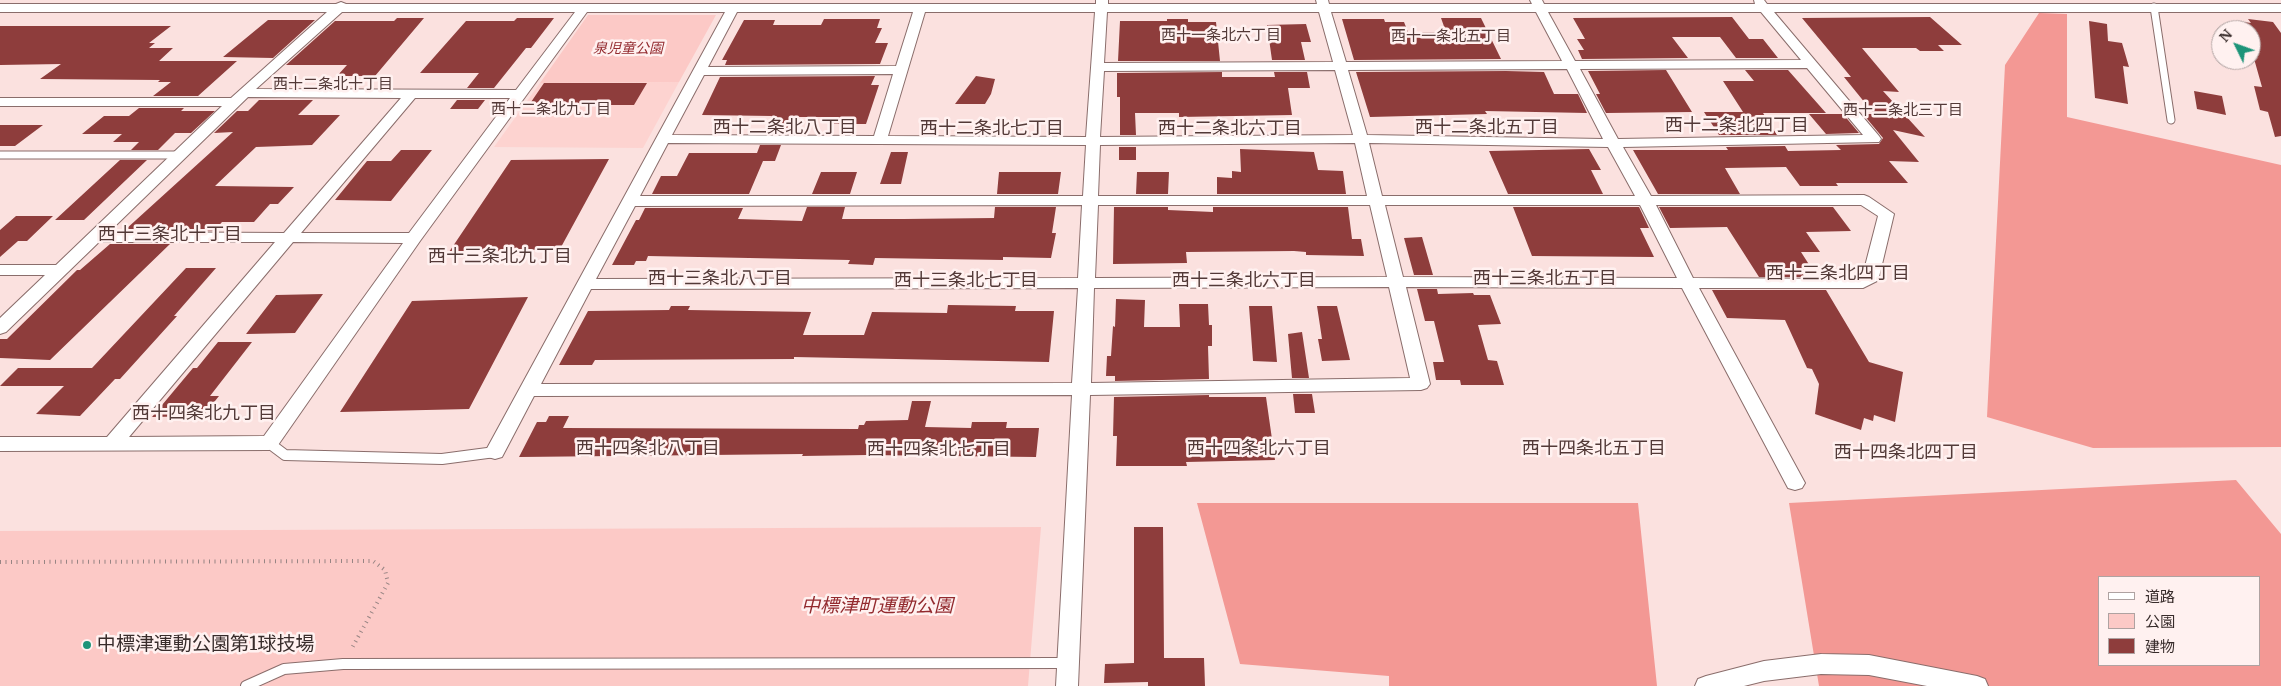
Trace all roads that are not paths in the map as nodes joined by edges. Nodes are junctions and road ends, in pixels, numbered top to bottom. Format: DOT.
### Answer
graph roads {
  1 [pos="343,4"];
  2 [pos="483,4"];
  3 [pos="667,4"];
  4 [pos="1102,4"];
  5 [pos="1323,4"];
  6 [pos="1538,4"];
  7 [pos="1760,4"];
  8 [pos="2048,4"];
  9 [pos="2154,7"];
  10 [pos="0,8"];
  11 [pos="583,8"];
  12 [pos="733,8"];
  13 [pos="920,8"];
  14 [pos="2281,8"];
  15 [pos="1811,64"];
  16 [pos="1341,65"];
  17 [pos="1570,65"];
  18 [pos="1098,67"];
  19 [pos="901,70"];
  20 [pos="700,71"];
  21 [pos="411,94"];
  22 [pos="521,94"];
  23 [pos="239,98"];
  24 [pos="0,102"];
  25 [pos="2171,120"];
  26 [pos="663,139"];
  27 [pos="1361,139"];
  28 [pos="880,140"];
  29 [pos="1093,141"];
  30 [pos="1612,142"];
  31 [pos="0,155"];
  32 [pos="180,155"];
  33 [pos="1376,199"];
  34 [pos="1090,200"];
  35 [pos="630,201"];
  36 [pos="1646,201"];
  37 [pos="96,237"];
  38 [pos="289,238"];
  39 [pos="414,238"];
  40 [pos="0,270"];
  41 [pos="60,270"];
  42 [pos="1087,282"];
  43 [pos="1397,282"];
  44 [pos="1687,282"];
  45 [pos="585,284"];
  46 [pos="0,328"];
  47 [pos="1083,389"];
  48 [pos="528,390"];
  49 [pos="269,443"];
  50 [pos="0,444"];
  51 [pos="112,444"];
  52 [pos="494,452"];
  53 [pos="1795,483"];
  54 [pos="1068,663"];
  55 [pos="246,686"];
  56 [pos="1068,686"];
  57 [pos="1706,686"];
  58 [pos="1977,686"];
  1 -- 2 [label="street"];
  1 -- 10 [label="street"];
  1 -- 23 [label="street"];
  2 -- 11 [label="street"];
  3 -- 11 [label="street"];
  3 -- 12 [label="street"];
  4 -- 5 [label="street"];
  4 -- 13 [label="street"];
  4 -- 18 [label="street"];
  5 -- 6 [label="street"];
  5 -- 16 [label="street"];
  6 -- 7 [label="street"];
  6 -- 17 [label="street"];
  7 -- 8 [label="street"];
  7 -- 15 [label="street"];
  8 -- 9 [label="street"];
  9 -- 14 [label="street"];
  9 -- 25 [label="lane"];
  11 -- 22 [label="street"];
  12 -- 13 [label="street"];
  12 -- 20 [label="street"];
  13 -- 19 [label="street"];
  15 -- 17 [label="street"];
  15 -- 30 [label="street"];
  16 -- 17 [label="street"];
  16 -- 18 [label="street"];
  16 -- 27 [label="street"];
  17 -- 30 [label="street"];
  18 -- 29 [label="street"];
  19 -- 20 [label="street"];
  19 -- 28 [label="street"];
  20 -- 26 [label="street"];
  21 -- 22 [label="street"];
  21 -- 23 [label="street"];
  21 -- 38 [label="street"];
  22 -- 39 [label="street"];
  23 -- 24 [label="street"];
  23 -- 32 [label="street"];
  26 -- 28 [label="street"];
  26 -- 35 [label="street"];
  27 -- 29 [label="street"];
  27 -- 30 [label="street"];
  27 -- 33 [label="street"];
  28 -- 29 [label="street"];
  29 -- 34 [label="street"];
  30 -- 36 [label="street"];
  31 -- 32 [label="lane"];
  32 -- 37 [label="street"];
  33 -- 34 [label="street"];
  33 -- 36 [label="street"];
  33 -- 43 [label="street"];
  34 -- 35 [label="street"];
  34 -- 42 [label="street"];
  35 -- 45 [label="street"];
  36 -- 44 [label="street"];
  36 -- 44 [label="street"];
  37 -- 38 [label="street"];
  37 -- 41 [label="street"];
  38 -- 39 [label="street"];
  38 -- 51 [label="street"];
  39 -- 49 [label="street"];
  40 -- 41 [label="street"];
  41 -- 46 [label="street"];
  42 -- 43 [label="street"];
  42 -- 45 [label="street"];
  42 -- 47 [label="street"];
  43 -- 44 [label="street"];
  43 -- 47 [label="street"];
  44 -- 53 [label="street"];
  45 -- 48 [label="street"];
  47 -- 48 [label="street"];
  47 -- 54 [label="street"];
  48 -- 52 [label="street"];
  49 -- 51 [label="street"];
  49 -- 52 [label="lane"];
  50 -- 51 [label="street"];
  54 -- 55 [label="lane"];
  54 -- 56 [label="street"];
  57 -- 58 [label="street"];
}
